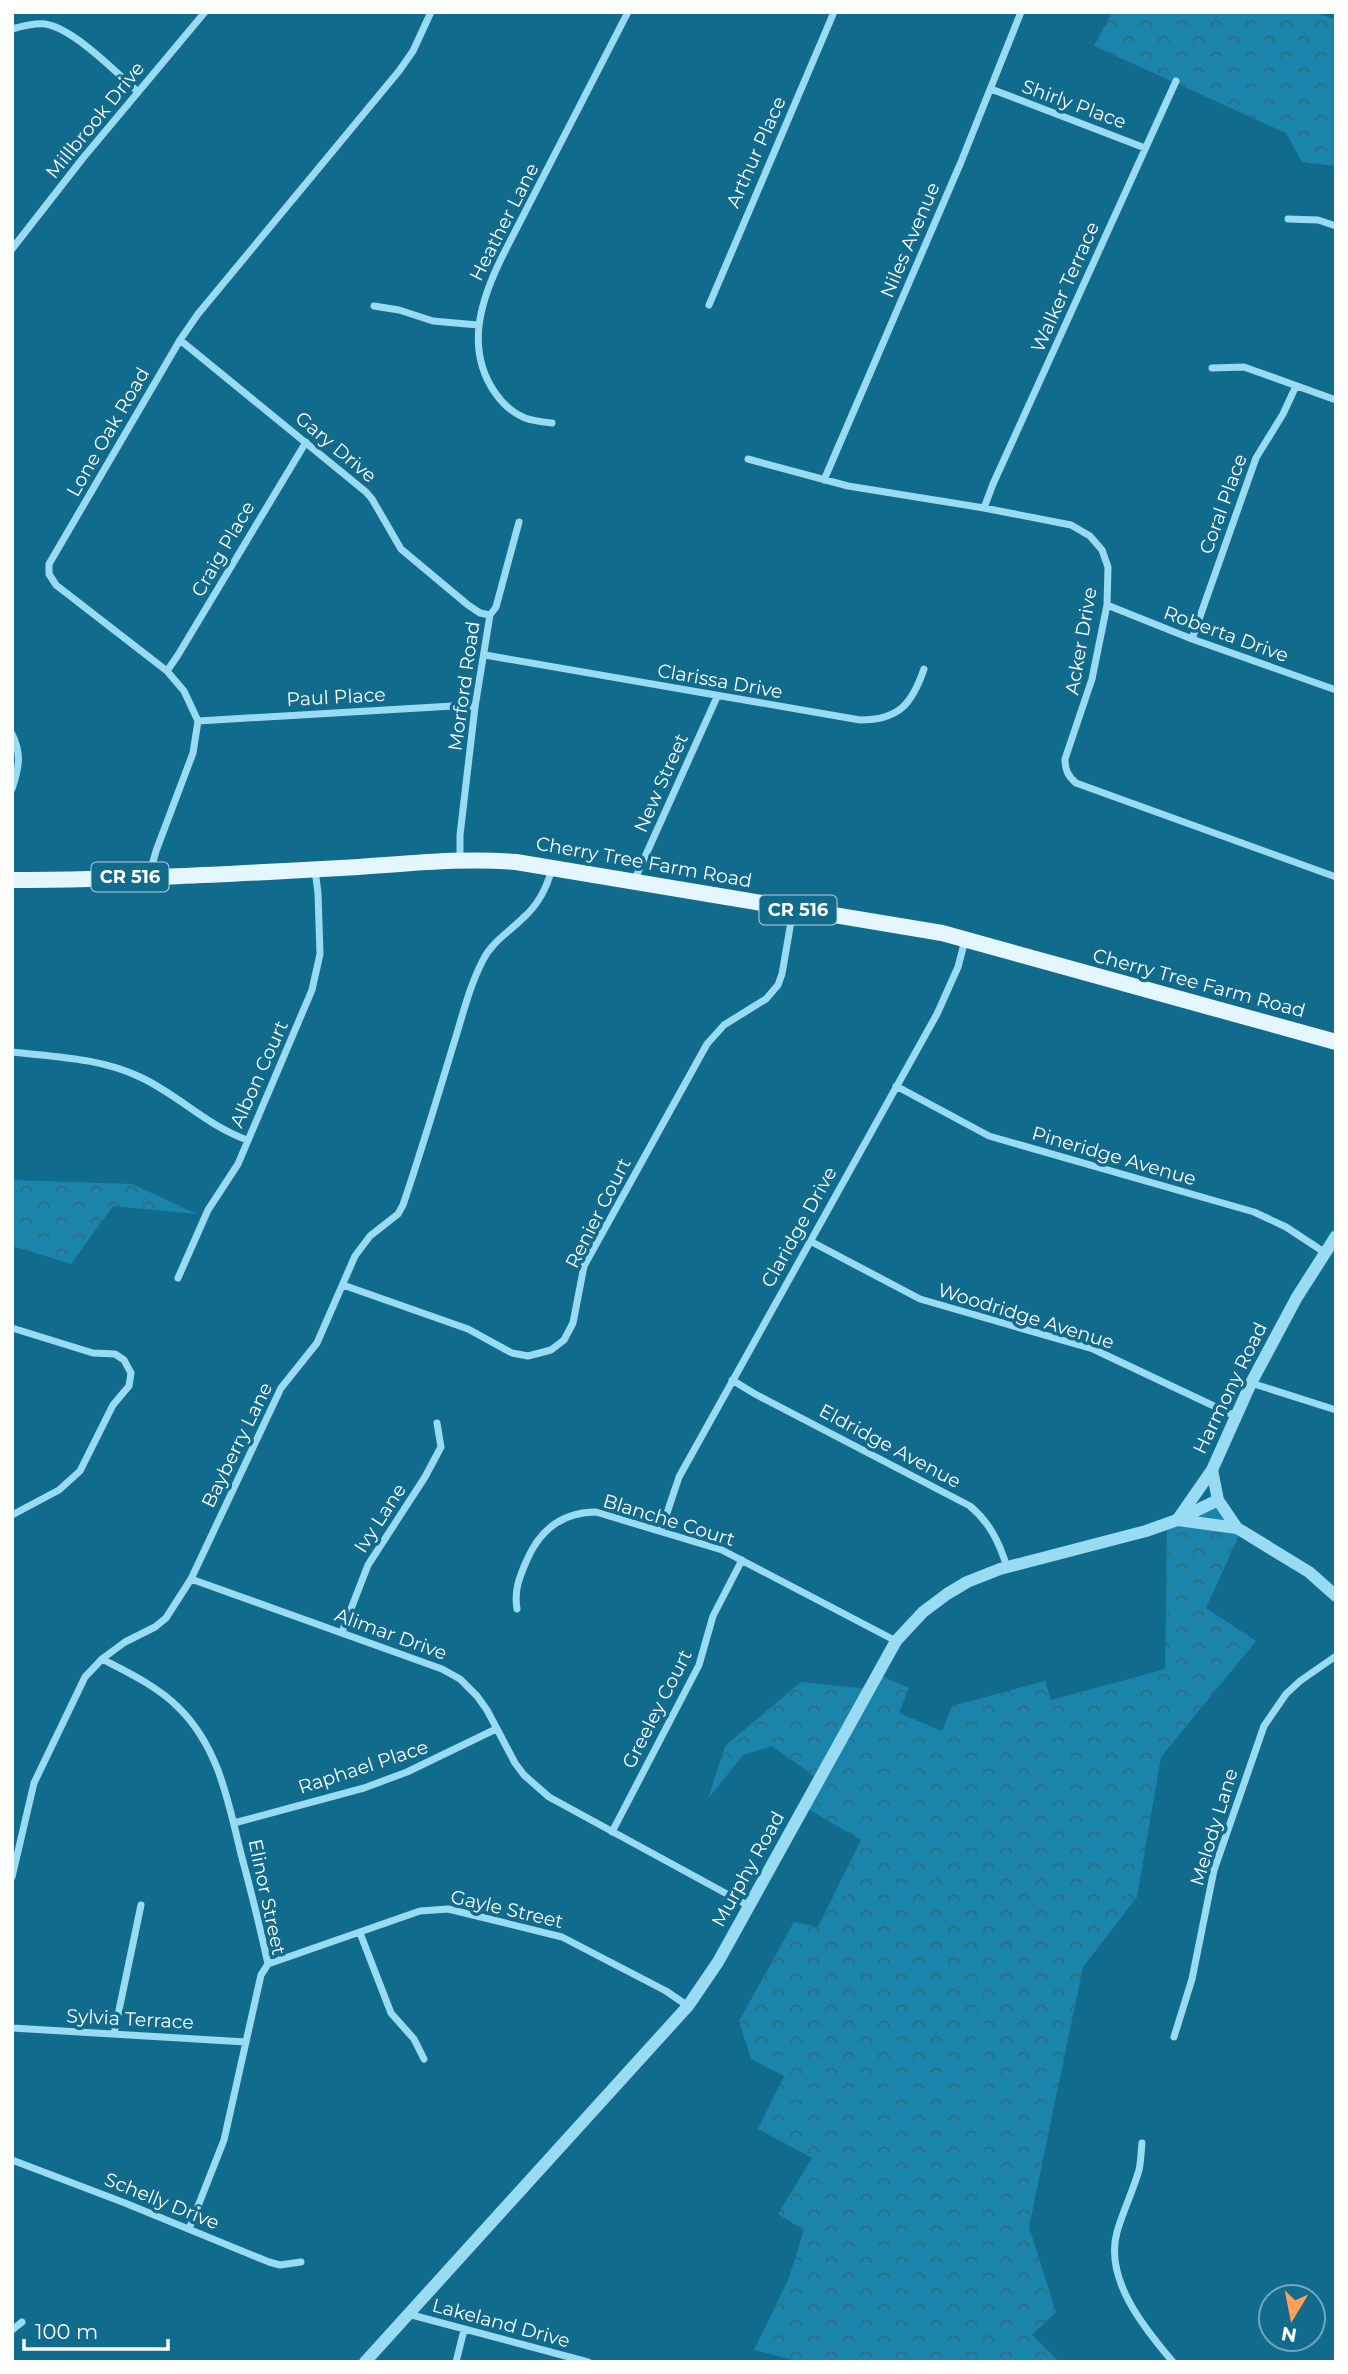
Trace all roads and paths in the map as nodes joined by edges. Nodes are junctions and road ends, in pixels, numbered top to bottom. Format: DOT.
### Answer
graph roads {
  1 [pos="205,12"];
  2 [pos="431,12"];
  3 [pos="628,12"];
  4 [pos="834,12"];
  5 [pos="1021,12"];
  6 [pos="12,29"];
  7 [pos="1176,80"];
  8 [pos="991,89"];
  9 [pos="138,92"];
  10 [pos="1145,148"];
  11 [pos="1288,219"];
  12 [pos="1336,226"];
  13 [pos="12,249"];
  14 [pos="709,305"];
  15 [pos="374,306"];
  16 [pos="478,325"];
  17 [pos="180,340"];
  18 [pos="1212,368"];
  19 [pos="1296,386"];
  20 [pos="1336,400"];
  21 [pos="552,423"];
  22 [pos="306,442"];
  23 [pos="748,459"];
  24 [pos="824,480"];
  25 [pos="984,508"];
  26 [pos="519,522"];
  27 [pos="1107,605"];
  28 [pos="490,615"];
  29 [pos="1192,639"];
  30 [pos="485,655"];
  31 [pos="924,669"];
  32 [pos="167,671"];
  33 [pos="1336,690"];
  34 [pos="717,697"];
  35 [pos="475,707"];
  36 [pos="198,721"];
  37 [pos="12,734"];
  38 [pos="12,789"];
  39 [pos="460,860"];
  40 [pos="552,867"];
  41 [pos="314,869"];
  42 [pos="149,877"];
  43 [pos="1336,877"];
  44 [pos="12,880"];
  45 [pos="634,882"];
  46 [pos="793,910"];
  47 [pos="965,940"];
  48 [pos="1336,1042"];
  49 [pos="12,1052"];
  50 [pos="896,1086"];
  51 [pos="247,1140"];
  52 [pos="1336,1236"];
  53 [pos="810,1241"];
  54 [pos="1324,1252"];
  55 [pos="177,1278"];
  56 [pos="343,1284"];
  57 [pos="12,1328"];
  58 [pos="732,1380"];
  59 [pos="1251,1383"];
  60 [pos="1336,1410"];
  61 [pos="1235,1416"];
  62 [pos="437,1423"];
  63 [pos="1212,1470"];
  64 [pos="1218,1500"];
  65 [pos="12,1515"];
  66 [pos="1178,1520"];
  67 [pos="1237,1528"];
  68 [pos="660,1531"];
  69 [pos="742,1560"];
  70 [pos="1007,1567"];
  71 [pos="191,1579"];
  72 [pos="1336,1596"];
  73 [pos="517,1609"];
  74 [pos="342,1632"];
  75 [pos="896,1641"];
  76 [pos="1336,1656"];
  77 [pos="102,1659"];
  78 [pos="496,1729"];
  79 [pos="234,1823"];
  80 [pos="612,1832"];
  81 [pos="12,1877"];
  82 [pos="141,1905"];
  83 [pos="750,1906"];
  84 [pos="360,1933"];
  85 [pos="268,1964"];
  86 [pos="688,2006"];
  87 [pos="12,2028"];
  88 [pos="114,2034"];
  89 [pos="1174,2037"];
  90 [pos="246,2042"];
  91 [pos="424,2059"];
  92 [pos="1142,2143"];
  93 [pos="12,2160"];
  94 [pos="189,2229"];
  95 [pos="301,2262"];
  96 [pos="407,2314"];
  97 [pos="22,2322"];
  98 [pos="12,2330"];
  99 [pos="464,2330"];
  100 [pos="568,2359"];
  101 [pos="365,2362"];
  102 [pos="456,2362"];
  103 [pos="588,2362"];
  104 [pos="1173,2362"];
  1 -- 9 [label="street, Millbrook Drive"];
  2 -- 17 [label="street, Lone Oak Road"];
  3 -- 16 [label="street, Heather Lane"];
  4 -- 14 [label="street, Arthur Place"];
  5 -- 8 [label="street, Niles Avenue"];
  6 -- 9 [label="street"];
  7 -- 10 [label="street, Walker Terrace"];
  8 -- 10 [label="street, Shirly Place"];
  8 -- 24 [label="street, Niles Avenue"];
  9 -- 13 [label="street, Millbrook Drive"];
  10 -- 25 [label="street, Walker Terrace"];
  11 -- 12 [label="street"];
  15 -- 16 [label="street"];
  16 -- 21 [label="street, Heather Lane"];
  17 -- 22 [label="street, Gary Drive"];
  17 -- 32 [label="street, Lone Oak Road"];
  18 -- 19 [label="street"];
  19 -- 20 [label="street"];
  19 -- 29 [label="street, Coral Place"];
  22 -- 28 [label="street, Gary Drive"];
  22 -- 32 [label="street, Craig Place"];
  23 -- 24 [label="street, Acker Drive"];
  24 -- 25 [label="street, Acker Drive"];
  25 -- 27 [label="street, Acker Drive"];
  26 -- 28 [label="street, Morford Road"];
  27 -- 29 [label="street, Roberta Drive"];
  27 -- 43 [label="street, Acker Drive"];
  28 -- 30 [label="street, Morford Road"];
  29 -- 33 [label="street, Roberta Drive"];
  30 -- 34 [label="street, Clarissa Drive"];
  30 -- 35 [label="street, Morford Road"];
  31 -- 34 [label="street, Clarissa Drive"];
  32 -- 36 [label="street, Lone Oak Road"];
  34 -- 45 [label="street, New Street"];
  35 -- 36 [label="street, Paul Place"];
  35 -- 39 [label="street, Morford Road"];
  36 -- 42 [label="street"];
  37 -- 38 [label="street"];
  39 -- 40 [label="main road, Cherry Tree Farm Road / CR 516"];
  39 -- 41 [label="main road, Cherry Tree Farm Road / CR 516"];
  40 -- 45 [label="main road, Cherry Tree Farm Road / CR 516"];
  40 -- 56 [label="street, Bayberry Lane"];
  41 -- 42 [label="main road, Cherry Tree Farm Road / CR 516"];
  41 -- 51 [label="street, Albon Court"];
  42 -- 44 [label="main road, Cherry Tree Farm Road / CR 516"];
  45 -- 46 [label="main road, Cherry Tree Farm Road / CR 516"];
  46 -- 47 [label="main road, Cherry Tree Farm Road / CR 516"];
  46 -- 56 [label="street, Renier Court"];
  47 -- 48 [label="main road, Cherry Tree Farm Road / CR 516"];
  47 -- 50 [label="street, Claridge Drive"];
  49 -- 51 [label="street"];
  50 -- 53 [label="street, Claridge Drive"];
  50 -- 54 [label="street, Pineridge Avenue"];
  51 -- 55 [label="street, Albon Court"];
  52 -- 54 [label="street, Harmony Road"];
  53 -- 58 [label="street, Claridge Drive"];
  53 -- 61 [label="street, Woodridge Avenue"];
  54 -- 59 [label="street, Harmony Road"];
  56 -- 71 [label="street, Bayberry Lane"];
  57 -- 65 [label="street"];
  58 -- 68 [label="street, Claridge Drive"];
  58 -- 70 [label="street, Eldridge Avenue"];
  59 -- 60 [label="street"];
  59 -- 61 [label="street, Harmony Road"];
  61 -- 63 [label="street, Harmony Road"];
  62 -- 74 [label="street, Ivy Lane"];
  63 -- 64 [label="street, Harmony Road"];
  63 -- 66 [label="street"];
  64 -- 66 [label="street, Murphy Road"];
  64 -- 67 [label="street, Harmony Road"];
  66 -- 67 [label="street"];
  66 -- 70 [label="street, Murphy Road"];
  67 -- 72 [label="street, Harmony Road"];
  68 -- 69 [label="street, Blanche Court"];
  68 -- 73 [label="street, Blanche Court"];
  69 -- 75 [label="street, Blanche Court"];
  69 -- 80 [label="street, Greeley Court"];
  70 -- 75 [label="street, Murphy Road"];
  71 -- 74 [label="street, Alimar Drive"];
  71 -- 77 [label="street, Bayberry Lane"];
  74 -- 78 [label="street, Alimar Drive"];
  75 -- 83 [label="street, Murphy Road"];
  76 -- 89 [label="street, Melody Lane"];
  77 -- 79 [label="street, Elinor Street"];
  77 -- 81 [label="street, Bayberry Lane"];
  78 -- 79 [label="street, Raphael Place"];
  78 -- 80 [label="street, Alimar Drive"];
  79 -- 85 [label="street, Elinor Street"];
  80 -- 83 [label="street, Alimar Drive"];
  82 -- 88 [label="street"];
  83 -- 86 [label="street, Murphy Road"];
  84 -- 85 [label="street, Gayle Street"];
  84 -- 86 [label="street, Gayle Street"];
  84 -- 91 [label="street"];
  85 -- 90 [label="street, Elinor Street"];
  86 -- 96 [label="street, Murphy Road"];
  87 -- 88 [label="street, Sylvia Terrace"];
  88 -- 90 [label="street, Sylvia Terrace"];
  90 -- 94 [label="street, Elinor Street"];
  92 -- 104 [label="street"];
  93 -- 94 [label="street, Schelly Drive"];
  94 -- 95 [label="street, Schelly Drive"];
  96 -- 99 [label="street, Lakeland Drive"];
  96 -- 101 [label="street, Murphy Road"];
  97 -- 98 [label="street"];
  99 -- 100 [label="street, Lakeland Drive"];
  99 -- 102 [label="street"];
  100 -- 103 [label="street, Lakeland Drive"];
}
